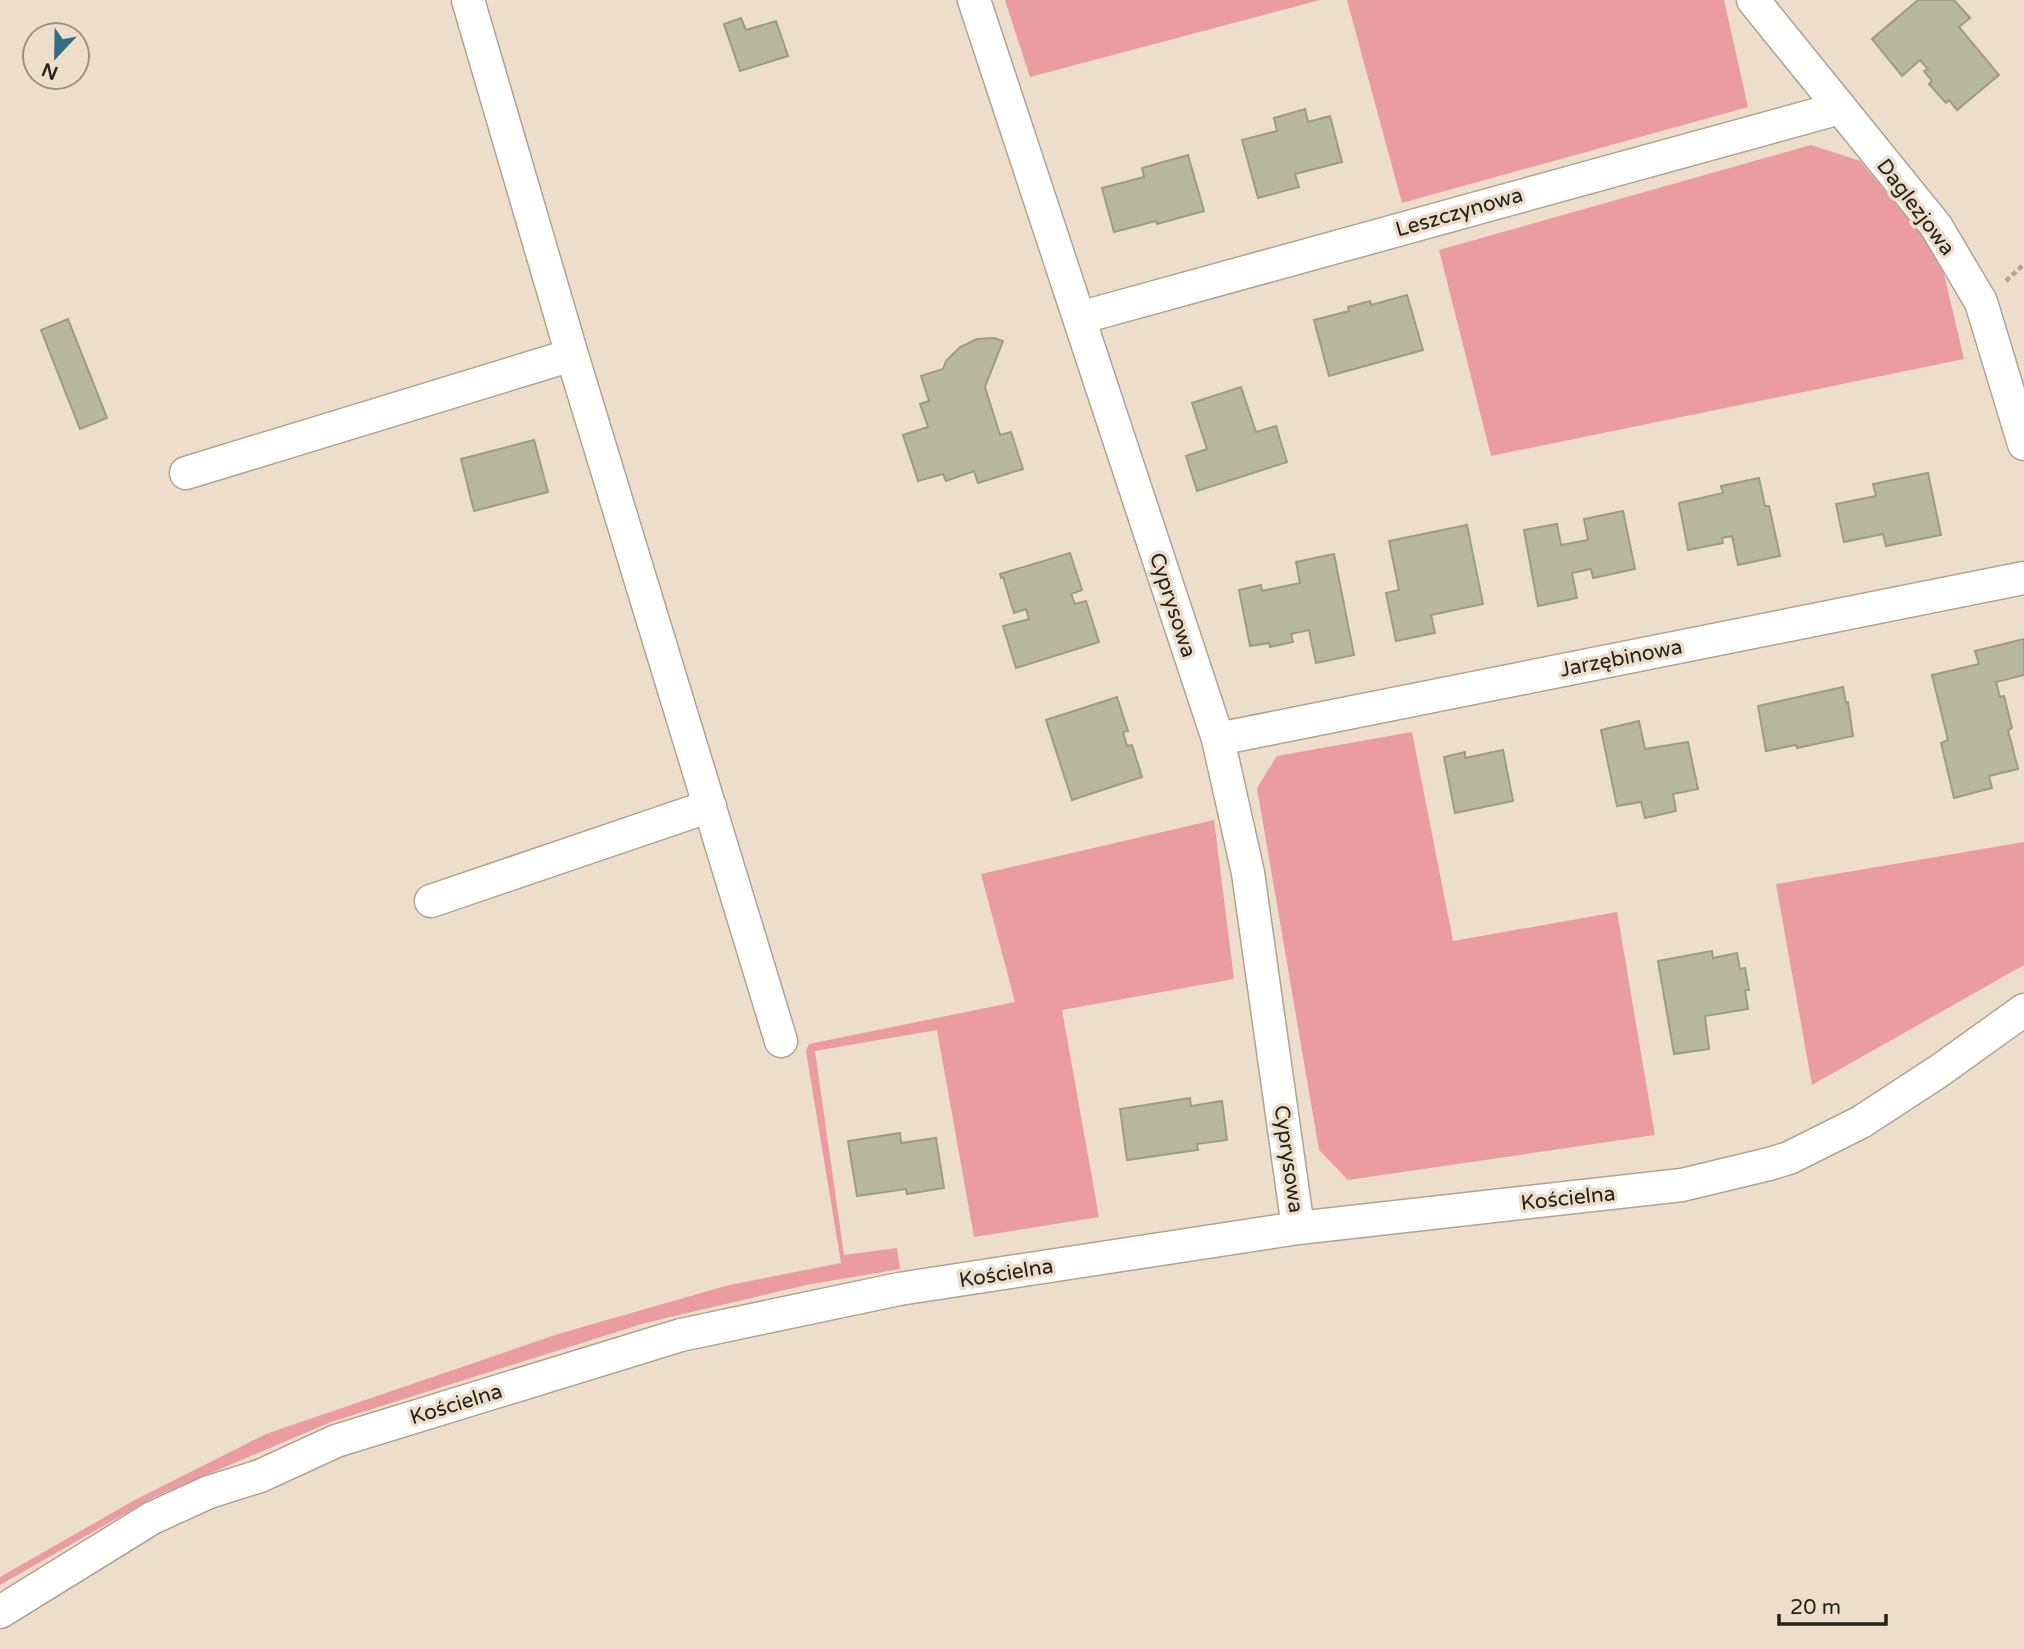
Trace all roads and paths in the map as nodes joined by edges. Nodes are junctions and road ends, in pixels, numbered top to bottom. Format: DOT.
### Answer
graph roads {
  1 [pos="468,0"];
  2 [pos="974,0"];
  3 [pos="1753,0"];
  4 [pos="1840,108"];
  5 [pos="1079,318"];
  6 [pos="572,355"];
  7 [pos="2024,444"];
  8 [pos="186,473"];
  9 [pos="2024,578"];
  10 [pos="1218,739"];
  11 [pos="709,806"];
  12 [pos="431,901"];
  13 [pos="2024,1010"];
  14 [pos="781,1041"];
  15 [pos="1298,1228"];
  16 [pos="0,1612"];
  1 -- 6 [label="street"];
  2 -- 5 [label="street, Cyprysowa"];
  3 -- 4 [label="street, Daglezjowa"];
  4 -- 5 [label="street, Leszczynowa"];
  4 -- 7 [label="street, Daglezjowa"];
  5 -- 10 [label="street, Cyprysowa"];
  6 -- 8 [label="street"];
  6 -- 11 [label="street"];
  9 -- 10 [label="street, Jarzębinowa"];
  10 -- 15 [label="street, Cyprysowa"];
  11 -- 12 [label="street"];
  11 -- 14 [label="street"];
  13 -- 15 [label="street, Kościelna"];
  15 -- 16 [label="street, Kościelna"];
}
